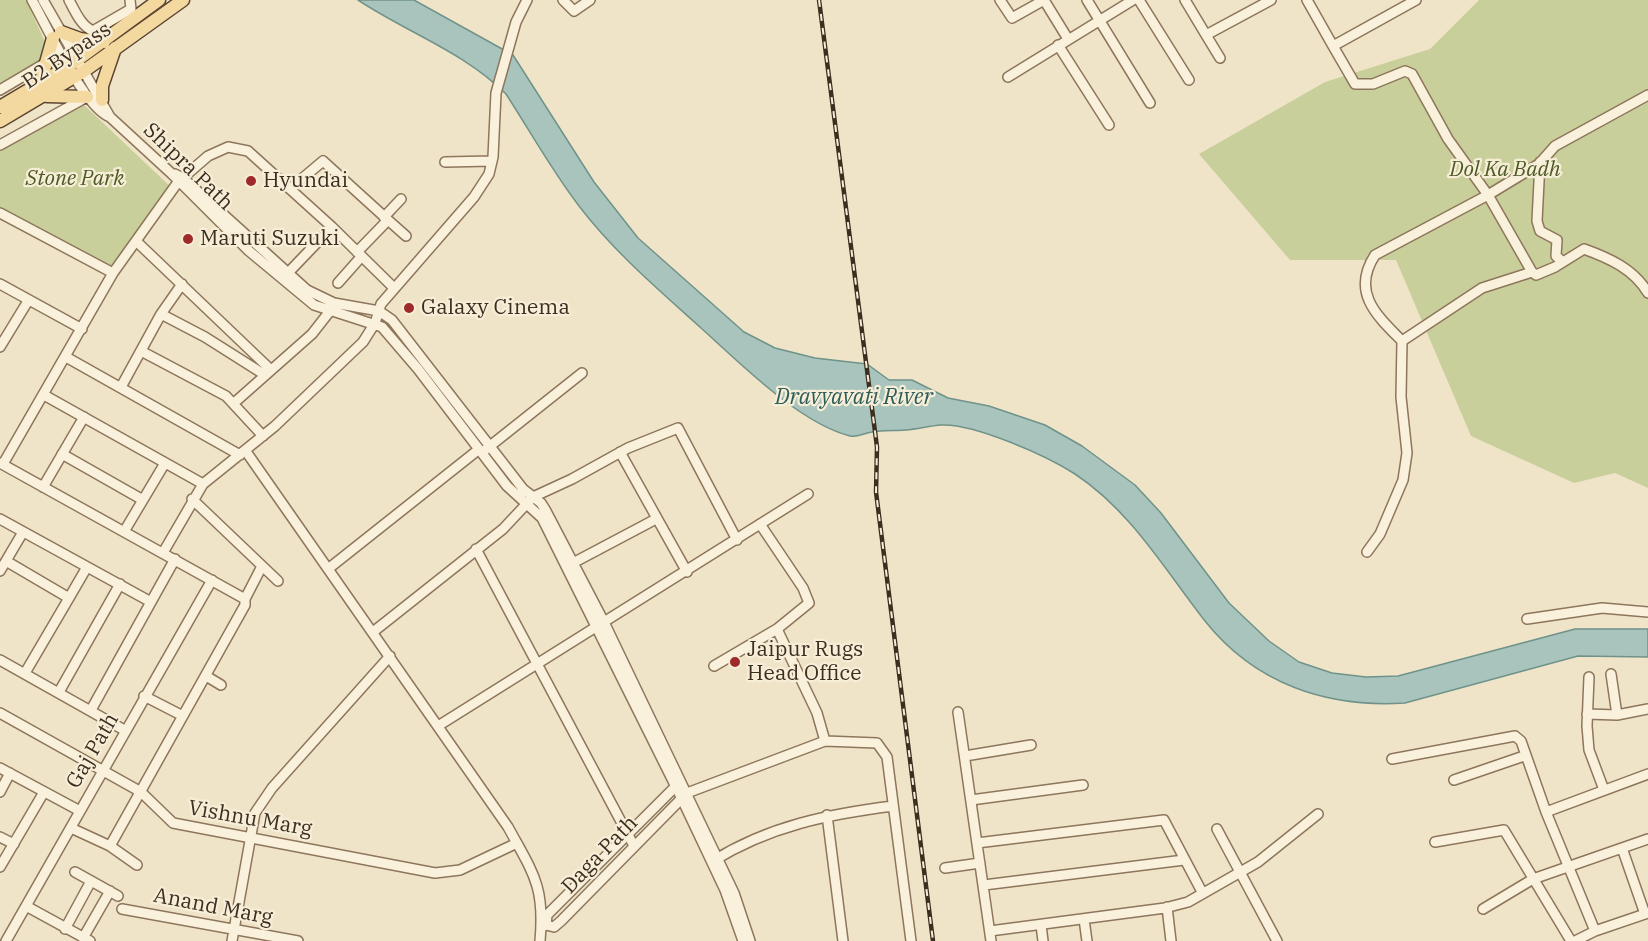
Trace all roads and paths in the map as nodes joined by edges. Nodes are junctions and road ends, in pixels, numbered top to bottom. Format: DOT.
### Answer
graph roads {
  1 [pos="33,0"];
  2 [pos="43,0"];
  3 [pos="130,0"];
  4 [pos="159,0"];
  5 [pos="183,0"];
  6 [pos="527,0"];
  7 [pos="563,0"];
  8 [pos="590,0"];
  9 [pos="1000,0"];
  10 [pos="1044,0"];
  11 [pos="1087,0"];
  12 [pos="1133,0"];
  13 [pos="1139,0"];
  14 [pos="1185,0"];
  15 [pos="1271,0"];
  16 [pos="1307,0"];
  17 [pos="1416,0"];
  18 [pos="73,2"];
  19 [pos="1252,4"];
  20 [pos="1098,21"];
  21 [pos="57,35"];
  22 [pos="1206,35"];
  23 [pos="1068,39"];
  24 [pos="104,42"];
  25 [pos="1058,45"];
  26 [pos="1333,46"];
  27 [pos="116,47"];
  28 [pos="1220,58"];
  29 [pos="49,61"];
  30 [pos="76,69"];
  31 [pos="1008,77"];
  32 [pos="1189,80"];
  33 [pos="0,90"];
  34 [pos="47,92"];
  35 [pos="1648,95"];
  36 [pos="87,97"];
  37 [pos="102,100"];
  38 [pos="1150,103"];
  39 [pos="0,107"];
  40 [pos="56,114"];
  41 [pos="110,117"];
  42 [pos="0,121"];
  43 [pos="1109,125"];
  44 [pos="0,146"];
  45 [pos="492,161"];
  46 [pos="445,162"];
  47 [pos="1540,162"];
  48 [pos="178,178"];
  49 [pos="291,189"];
  50 [pos="1488,195"];
  51 [pos="401,199"];
  52 [pos="0,213"];
  53 [pos="386,219"];
  54 [pos="332,227"];
  55 [pos="406,237"];
  56 [pos="136,241"];
  57 [pos="359,255"];
  58 [pos="1563,262"];
  59 [pos="1532,272"];
  60 [pos="113,273"];
  61 [pos="285,276"];
  62 [pos="0,284"];
  63 [pos="182,284"];
  64 [pos="338,284"];
  65 [pos="394,288"];
  66 [pos="1648,293"];
  67 [pos="28,301"];
  68 [pos="330,311"];
  69 [pos="378,311"];
  70 [pos="161,314"];
  71 [pos="375,323"];
  72 [pos="82,329"];
  73 [pos="3,335"];
  74 [pos="1402,341"];
  75 [pos="0,347"];
  76 [pos="141,351"];
  77 [pos="66,357"];
  78 [pos="268,373"];
  79 [pos="582,373"];
  80 [pos="121,387"];
  81 [pos="44,395"];
  82 [pos="234,403"];
  83 [pos="84,417"];
  84 [pos="263,436"];
  85 [pos="490,446"];
  86 [pos="479,451"];
  87 [pos="620,452"];
  88 [pos="243,453"];
  89 [pos="62,454"];
  90 [pos="165,463"];
  91 [pos="2,464"];
  92 [pos="203,484"];
  93 [pos="43,487"];
  94 [pos="808,494"];
  95 [pos="192,499"];
  96 [pos="143,500"];
  97 [pos="530,500"];
  98 [pos="0,519"];
  99 [pos="656,519"];
  100 [pos="760,524"];
  101 [pos="125,530"];
  102 [pos="23,532"];
  103 [pos="737,540"];
  104 [pos="476,549"];
  105 [pos="164,551"];
  106 [pos="1367,552"];
  107 [pos="175,559"];
  108 [pos="6,561"];
  109 [pos="571,564"];
  110 [pos="262,566"];
  111 [pos="87,567"];
  112 [pos="328,569"];
  113 [pos="0,571"];
  114 [pos="687,572"];
  115 [pos="212,580"];
  116 [pos="278,581"];
  117 [pos="120,584"];
  118 [pos="69,598"];
  119 [pos="245,599"];
  120 [pos="151,602"];
  121 [pos="1648,612"];
  122 [pos="1527,619"];
  123 [pos="601,624"];
  124 [pos="777,629"];
  125 [pos="373,632"];
  126 [pos="390,656"];
  127 [pos="0,660"];
  128 [pos="536,665"];
  129 [pos="714,666"];
  130 [pos="25,673"];
  131 [pos="1611,674"];
  132 [pos="206,676"];
  133 [pos="1589,677"];
  134 [pos="221,685"];
  135 [pos="59,692"];
  136 [pos="144,696"];
  137 [pos="1648,709"];
  138 [pos="91,710"];
  139 [pos="185,712"];
  140 [pos="958,712"];
  141 [pos="198,714"];
  142 [pos="1587,714"];
  143 [pos="1,715"];
  144 [pos="1617,715"];
  145 [pos="438,726"];
  146 [pos="126,731"];
  147 [pos="825,741"];
  148 [pos="1031,745"];
  149 [pos="965,756"];
  150 [pos="1524,756"];
  151 [pos="1392,759"];
  152 [pos="0,768"];
  153 [pos="103,772"];
  154 [pos="10,773"];
  155 [pos="1648,774"];
  156 [pos="1454,780"];
  157 [pos="678,784"];
  158 [pos="1083,785"];
  159 [pos="1604,790"];
  160 [pos="0,792"];
  161 [pos="44,792"];
  162 [pos="141,792"];
  163 [pos="684,795"];
  164 [pos="971,800"];
  165 [pos="893,806"];
  166 [pos="80,811"];
  167 [pos="1546,812"];
  168 [pos="1318,814"];
  169 [pos="827,815"];
  170 [pos="71,828"];
  171 [pos="1217,829"];
  172 [pos="627,834"];
  173 [pos="0,837"];
  174 [pos="249,837"];
  175 [pos="1648,839"];
  176 [pos="1435,842"];
  177 [pos="517,843"];
  178 [pos="977,843"];
  179 [pos="14,844"];
  180 [pos="110,846"];
  181 [pos="634,846"];
  182 [pos="1622,848"];
  183 [pos="715,860"];
  184 [pos="1184,860"];
  185 [pos="980,863"];
  186 [pos="137,865"];
  187 [pos="0,867"];
  188 [pos="1569,867"];
  189 [pos="945,868"];
  190 [pos="75,872"];
  191 [pos="1241,872"];
  192 [pos="1533,879"];
  193 [pos="91,881"];
  194 [pos="984,885"];
  195 [pos="1202,892"];
  196 [pos="26,906"];
  197 [pos="1167,908"];
  198 [pos="122,909"];
  199 [pos="1483,909"];
  200 [pos="1647,913"];
  201 [pos="1084,919"];
  202 [pos="1041,925"];
  203 [pos="544,926"];
  204 [pos="233,928"];
  205 [pos="1595,932"];
  206 [pos="68,934"];
  207 [pos="990,936"];
  208 [pos="5,937"];
  209 [pos="86,939"];
  210 [pos="232,941"];
  211 [pos="298,941"];
  212 [pos="540,941"];
  213 [pos="743,941"];
  214 [pos="750,941"];
  215 [pos="843,941"];
  216 [pos="911,941"];
  217 [pos="1043,941"];
  218 [pos="1087,941"];
  219 [pos="1171,941"];
  220 [pos="1277,941"];
  221 [pos="1573,941"];
  1 -- 21 [label="street, Shipra Path"];
  2 -- 21 [label="street"];
  3 -- 18 [label="street"];
  4 -- 24 [label="main road"];
  5 -- 27 [label="main road, B2 Bypass"];
  6 -- 45 [label="street"];
  7 -- 8 [label="street"];
  9 -- 10 [label="street"];
  10 -- 23 [label="street"];
  11 -- 20 [label="street"];
  12 -- 20 [label="street"];
  13 -- 32 [label="street"];
  14 -- 22 [label="street"];
  15 -- 19 [label="street"];
  16 -- 26 [label="street"];
  17 -- 26 [label="street"];
  19 -- 22 [label="street"];
  20 -- 23 [label="street"];
  20 -- 38 [label="street"];
  21 -- 24 [label="main road"];
  21 -- 29 [label="main road"];
  21 -- 30 [label="street, Shipra Path"];
  22 -- 28 [label="street"];
  23 -- 25 [label="street"];
  24 -- 30 [label="main road"];
  25 -- 31 [label="street"];
  25 -- 43 [label="street"];
  26 -- 50 [label="street"];
  27 -- 30 [label="main road, B2 Bypass"];
  27 -- 37 [label="main road"];
  29 -- 33 [label="street"];
  29 -- 34 [label="main road"];
  30 -- 34 [label="main road, B2 Bypass"];
  30 -- 36 [label="street, Shipra Path"];
  30 -- 37 [label="street, Shipra Path"];
  34 -- 36 [label="main road"];
  34 -- 39 [label="main road, B2 Bypass"];
  34 -- 40 [label="street"];
  34 -- 42 [label="main road, B2 Bypass"];
  35 -- 47 [label="street"];
  36 -- 40 [label="street"];
  36 -- 41 [label="street, Shipra Path"];
  37 -- 41 [label="street, Shipra Path"];
  40 -- 44 [label="street"];
  41 -- 48 [label="street, Shipra Path"];
  45 -- 46 [label="street"];
  45 -- 65 [label="street"];
  47 -- 50 [label="street"];
  47 -- 58 [label="street"];
  48 -- 49 [label="street"];
  48 -- 56 [label="street"];
  48 -- 61 [label="street, Shipra Path"];
  49 -- 53 [label="street"];
  49 -- 54 [label="street"];
  50 -- 59 [label="street"];
  50 -- 74 [label="street"];
  51 -- 53 [label="street"];
  52 -- 60 [label="street"];
  53 -- 55 [label="street"];
  53 -- 57 [label="street"];
  54 -- 57 [label="street"];
  54 -- 61 [label="street"];
  56 -- 60 [label="street"];
  56 -- 63 [label="street"];
  57 -- 64 [label="street"];
  57 -- 65 [label="street"];
  58 -- 59 [label="street"];
  58 -- 66 [label="street"];
  59 -- 74 [label="street"];
  60 -- 72 [label="street"];
  61 -- 68 [label="street, Shipra Path"];
  61 -- 69 [label="street"];
  62 -- 67 [label="street"];
  63 -- 70 [label="street"];
  63 -- 78 [label="street"];
  65 -- 69 [label="street"];
  67 -- 72 [label="street"];
  67 -- 73 [label="street"];
  68 -- 71 [label="street, Shipra Path"];
  68 -- 78 [label="street"];
  69 -- 71 [label="street"];
  69 -- 85 [label="street"];
  70 -- 76 [label="street"];
  70 -- 78 [label="street"];
  71 -- 84 [label="street"];
  71 -- 86 [label="street, Shipra Path"];
  72 -- 77 [label="street"];
  73 -- 75 [label="street"];
  74 -- 106 [label="street"];
  76 -- 80 [label="street"];
  76 -- 82 [label="street"];
  77 -- 80 [label="street"];
  77 -- 81 [label="street"];
  78 -- 82 [label="street"];
  79 -- 85 [label="street"];
  80 -- 88 [label="street"];
  81 -- 83 [label="street"];
  81 -- 91 [label="street"];
  82 -- 84 [label="street"];
  83 -- 89 [label="street"];
  83 -- 90 [label="street"];
  84 -- 88 [label="street"];
  85 -- 86 [label="street"];
  85 -- 97 [label="street"];
  86 -- 97 [label="street, Shipra Path"];
  86 -- 112 [label="street"];
  87 -- 97 [label="street"];
  87 -- 99 [label="street"];
  87 -- 103 [label="street"];
  88 -- 92 [label="street"];
  88 -- 112 [label="street"];
  89 -- 93 [label="street"];
  89 -- 96 [label="street"];
  90 -- 92 [label="street"];
  90 -- 96 [label="street"];
  91 -- 93 [label="street"];
  92 -- 95 [label="street"];
  93 -- 101 [label="street"];
  94 -- 100 [label="street"];
  95 -- 105 [label="street"];
  95 -- 110 [label="street"];
  96 -- 101 [label="street"];
  97 -- 104 [label="street"];
  97 -- 109 [label="street"];
  98 -- 102 [label="street"];
  99 -- 109 [label="street"];
  99 -- 114 [label="street"];
  100 -- 103 [label="street"];
  100 -- 124 [label="street"];
  101 -- 105 [label="street"];
  102 -- 108 [label="street"];
  102 -- 111 [label="street"];
  103 -- 114 [label="street"];
  104 -- 125 [label="street"];
  104 -- 128 [label="street"];
  105 -- 107 [label="street"];
  107 -- 115 [label="street"];
  107 -- 120 [label="street"];
  108 -- 113 [label="street"];
  108 -- 118 [label="street"];
  109 -- 123 [label="street"];
  110 -- 116 [label="street"];
  110 -- 119 [label="street"];
  111 -- 117 [label="street"];
  111 -- 118 [label="street"];
  112 -- 125 [label="street"];
  114 -- 123 [label="street"];
  115 -- 119 [label="street"];
  115 -- 136 [label="street, Gaj Path"];
  117 -- 120 [label="street"];
  117 -- 135 [label="street"];
  118 -- 130 [label="street"];
  119 -- 132 [label="street"];
  120 -- 138 [label="street"];
  121 -- 122 [label="street"];
  123 -- 128 [label="street"];
  123 -- 157 [label="street"];
  124 -- 129 [label="street"];
  124 -- 147 [label="street"];
  125 -- 126 [label="street"];
  126 -- 145 [label="street"];
  126 -- 174 [label="street"];
  127 -- 130 [label="street"];
  128 -- 145 [label="street"];
  128 -- 172 [label="street"];
  130 -- 135 [label="street"];
  131 -- 144 [label="street"];
  132 -- 134 [label="street"];
  132 -- 139 [label="street"];
  133 -- 142 [label="street"];
  135 -- 138 [label="street"];
  136 -- 139 [label="street"];
  136 -- 146 [label="street, Gaj Path"];
  137 -- 144 [label="street"];
  138 -- 146 [label="street"];
  139 -- 141 [label="street"];
  139 -- 162 [label="street"];
  140 -- 149 [label="street"];
  142 -- 144 [label="street"];
  142 -- 159 [label="street"];
  143 -- 153 [label="street, Vishnu Marg"];
  145 -- 177 [label="street"];
  146 -- 153 [label="street, Gaj Path"];
  147 -- 163 [label="street"];
  147 -- 165 [label="street"];
  148 -- 149 [label="street"];
  149 -- 164 [label="street"];
  150 -- 151 [label="street"];
  150 -- 156 [label="street"];
  150 -- 167 [label="street"];
  152 -- 154 [label="street"];
  153 -- 162 [label="street, Vishnu Marg"];
  153 -- 166 [label="street, Gaj Path"];
  154 -- 160 [label="street"];
  154 -- 161 [label="street"];
  155 -- 159 [label="street"];
  157 -- 163 [label="street"];
  157 -- 172 [label="street"];
  158 -- 164 [label="street"];
  159 -- 167 [label="street"];
  161 -- 166 [label="street"];
  161 -- 179 [label="street"];
  162 -- 174 [label="street, Vishnu Marg"];
  162 -- 180 [label="street"];
  163 -- 181 [label="street, Daga Path"];
  163 -- 183 [label="street"];
  164 -- 178 [label="street"];
  165 -- 169 [label="street"];
  165 -- 216 [label="street"];
  166 -- 170 [label="street, Gaj Path"];
  167 -- 188 [label="street"];
  168 -- 191 [label="street"];
  169 -- 183 [label="street"];
  169 -- 215 [label="street"];
  170 -- 180 [label="street"];
  170 -- 196 [label="street, Gaj Path"];
  171 -- 191 [label="street"];
  172 -- 181 [label="street"];
  172 -- 203 [label="street"];
  173 -- 179 [label="street"];
  174 -- 177 [label="street, Vishnu Marg"];
  174 -- 204 [label="street"];
  175 -- 182 [label="street"];
  176 -- 192 [label="street"];
  177 -- 203 [label="street"];
  178 -- 184 [label="street"];
  178 -- 185 [label="street"];
  179 -- 187 [label="street"];
  180 -- 186 [label="street"];
  181 -- 203 [label="street, Daga Path"];
  182 -- 188 [label="street"];
  182 -- 200 [label="street"];
  183 -- 213 [label="street"];
  183 -- 214 [label="street"];
  184 -- 194 [label="street"];
  184 -- 195 [label="street"];
  185 -- 189 [label="street"];
  185 -- 194 [label="street"];
  188 -- 192 [label="street"];
  188 -- 205 [label="street"];
  190 -- 193 [label="street"];
  191 -- 195 [label="street"];
  191 -- 220 [label="street"];
  192 -- 199 [label="street"];
  192 -- 221 [label="street"];
  193 -- 206 [label="street"];
  193 -- 209 [label="street"];
  194 -- 207 [label="street"];
  195 -- 197 [label="street"];
  196 -- 206 [label="street"];
  196 -- 208 [label="street, Gaj Path"];
  197 -- 201 [label="street"];
  197 -- 219 [label="street"];
  198 -- 204 [label="street, Anand Marg"];
  200 -- 205 [label="street"];
  201 -- 202 [label="street"];
  201 -- 218 [label="street"];
  202 -- 207 [label="street"];
  202 -- 217 [label="street"];
  203 -- 212 [label="street"];
  204 -- 210 [label="street"];
  204 -- 211 [label="street, Anand Marg"];
  205 -- 221 [label="street"];
  206 -- 209 [label="street"];
}
